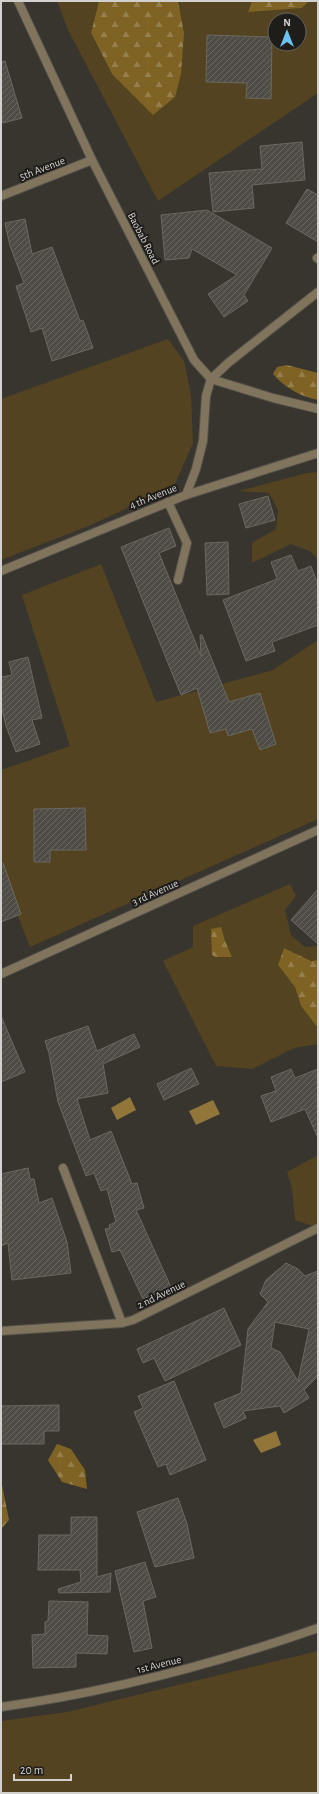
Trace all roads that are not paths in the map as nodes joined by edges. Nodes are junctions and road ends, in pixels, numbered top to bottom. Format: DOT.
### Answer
graph roads {
  1 [pos="18,1"];
  2 [pos="92,160"];
  3 [pos="1,196"];
  4 [pos="318,292"];
  5 [pos="211,379"];
  6 [pos="318,409"];
  7 [pos="318,454"];
  8 [pos="186,495"];
  9 [pos="168,502"];
  10 [pos="1,571"];
  11 [pos="178,580"];
  12 [pos="318,830"];
  13 [pos="1,974"];
  14 [pos="63,1168"];
  15 [pos="318,1228"];
  16 [pos="122,1324"];
  17 [pos="1,1331"];
  18 [pos="318,1628"];
  19 [pos="1,1707"];
  1 -- 2 [label="street, Baobab Road"];
  2 -- 3 [label="street, 5th Avenue"];
  2 -- 5 [label="street, Baobab Road"];
  4 -- 5 [label="street"];
  5 -- 6 [label="street"];
  5 -- 8 [label="street"];
  7 -- 8 [label="street, 4 th Avenue"];
  8 -- 9 [label="street, 4 th Avenue"];
  9 -- 10 [label="street, 4 th Avenue"];
  9 -- 11 [label="street"];
  12 -- 13 [label="street, 3 rd Avenue"];
  14 -- 16 [label="street"];
  15 -- 16 [label="street, 2 nd Avenue"];
  16 -- 17 [label="street, 2 nd Avenue"];
  18 -- 19 [label="street, 1st Avenue"];
}
